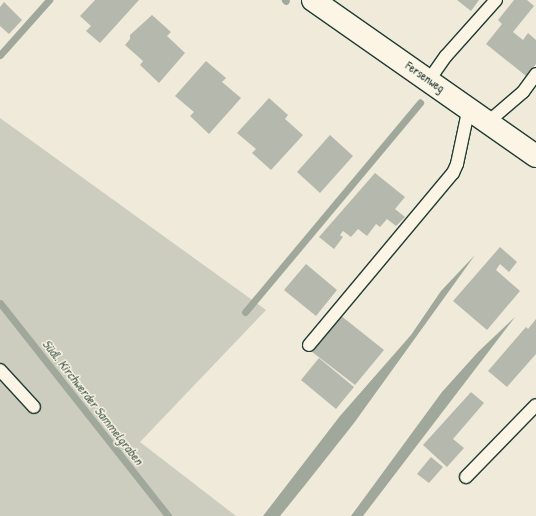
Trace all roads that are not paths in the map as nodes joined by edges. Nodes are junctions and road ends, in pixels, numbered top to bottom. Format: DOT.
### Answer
graph roads {
  1 [pos="313,0"];
  2 [pos="496,0"];
  3 [pos="536,74"];
  4 [pos="429,80"];
  5 [pos="469,107"];
  6 [pos="488,122"];
  7 [pos="536,156"];
  8 [pos="309,345"];
  9 [pos="0,370"];
  10 [pos="536,405"];
  11 [pos="34,407"];
  12 [pos="466,477"];
  1 -- 4 [label="street, Fersenweg"];
  2 -- 4 [label="lane"];
  3 -- 6 [label="lane"];
  4 -- 5 [label="street, Fersenweg"];
  5 -- 6 [label="street, Fersenweg"];
  5 -- 8 [label="lane"];
  6 -- 7 [label="street, Fersenweg"];
  9 -- 11 [label="lane"];
  10 -- 12 [label="lane"];
}
